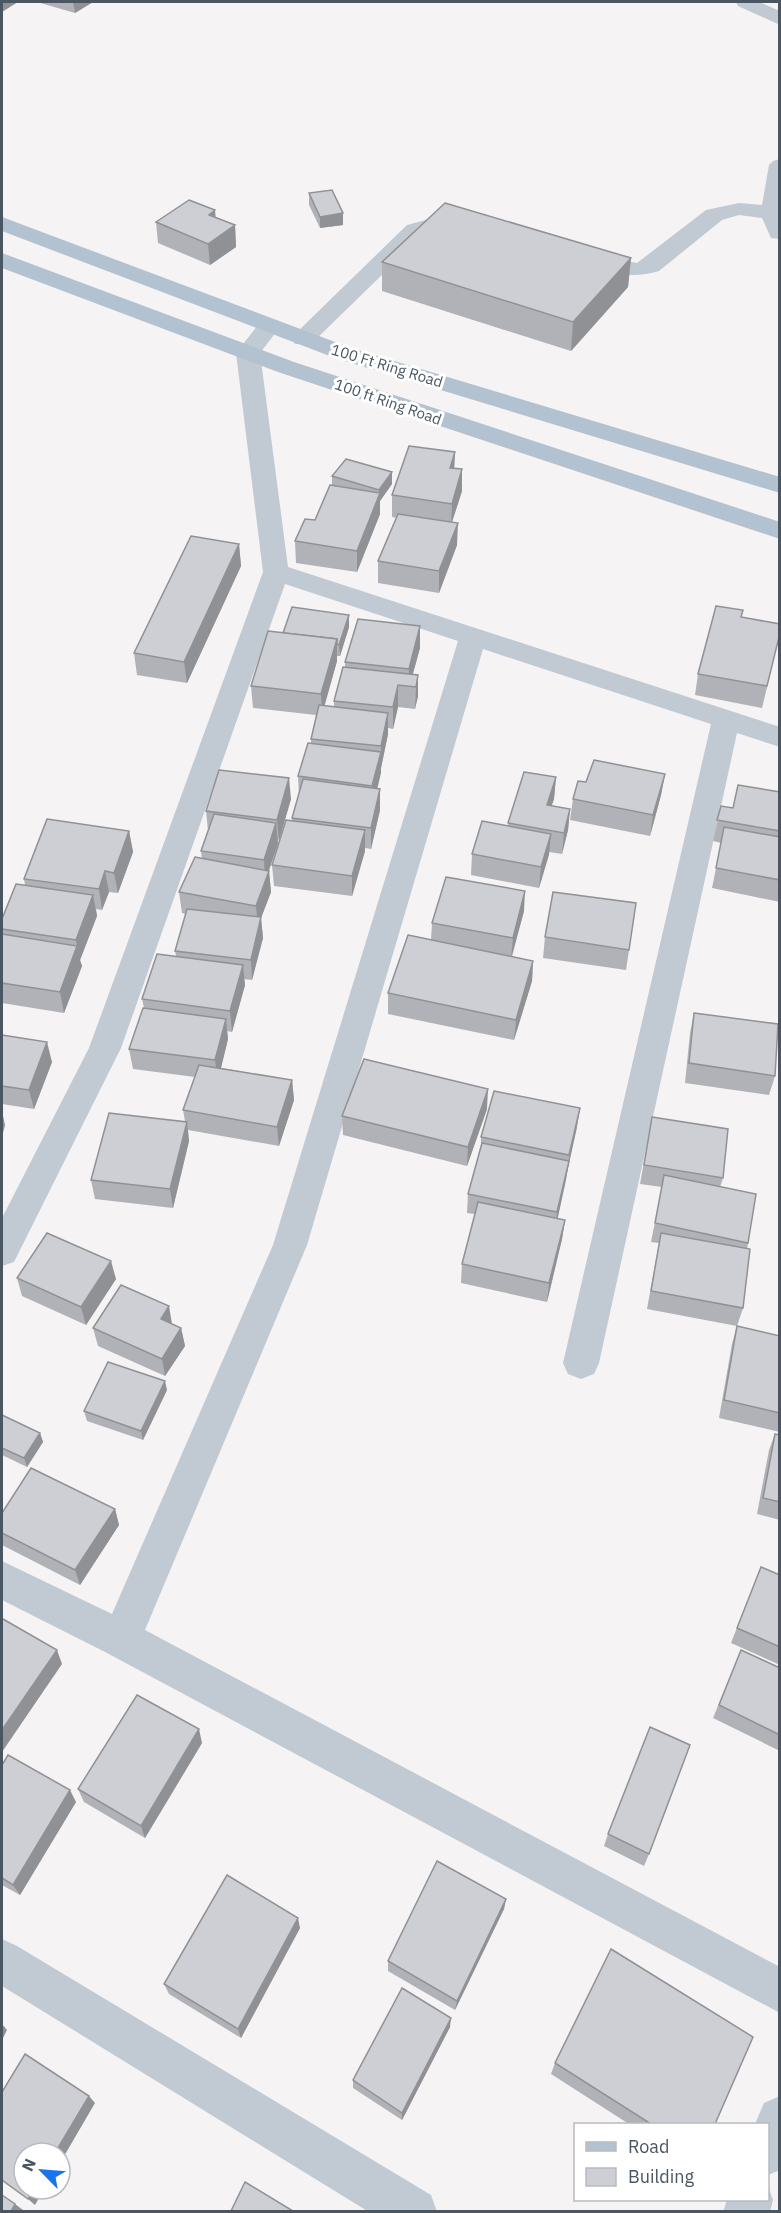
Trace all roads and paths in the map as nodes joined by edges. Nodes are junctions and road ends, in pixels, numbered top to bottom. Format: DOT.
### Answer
graph roads {
  1 [pos="745,2"];
  2 [pos="780,19"];
  3 [pos="780,165"];
  4 [pos="776,214"];
  5 [pos="2,224"];
  6 [pos="480,235"];
  7 [pos="780,236"];
  8 [pos="570,256"];
  9 [pos="2,260"];
  10 [pos="269,326"];
  11 [pos="303,339"];
  12 [pos="248,353"];
  13 [pos="780,485"];
  14 [pos="780,531"];
  15 [pos="276,572"];
  16 [pos="473,636"];
  17 [pos="726,719"];
  18 [pos="780,737"];
  19 [pos="2,1251"];
  20 [pos="581,1363"];
  21 [pos="2,1580"];
  22 [pos="121,1639"];
  23 [pos="2,1961"];
  24 [pos="780,1991"];
  25 [pos="780,2119"];
  26 [pos="769,2149"];
  27 [pos="414,2211"];
  1 -- 2 [label="street"];
  3 -- 4 [label="street"];
  4 -- 7 [label="street"];
  4 -- 8 [label="street"];
  5 -- 10 [label="main road, 100 Ft Ring Road"];
  6 -- 11 [label="street"];
  9 -- 12 [label="main road, 100 ft Ring Road"];
  10 -- 11 [label="main road, 100 Ft Ring Road"];
  10 -- 12 [label="street"];
  11 -- 13 [label="main road, 100 Ft Ring Road"];
  12 -- 14 [label="main road, 100 ft Ring Road"];
  12 -- 15 [label="street"];
  15 -- 16 [label="street"];
  15 -- 19 [label="street"];
  16 -- 17 [label="street"];
  16 -- 22 [label="street"];
  17 -- 18 [label="street"];
  17 -- 20 [label="street"];
  21 -- 22 [label="street"];
  22 -- 24 [label="street"];
  23 -- 27 [label="street"];
  25 -- 26 [label="street"];
}
